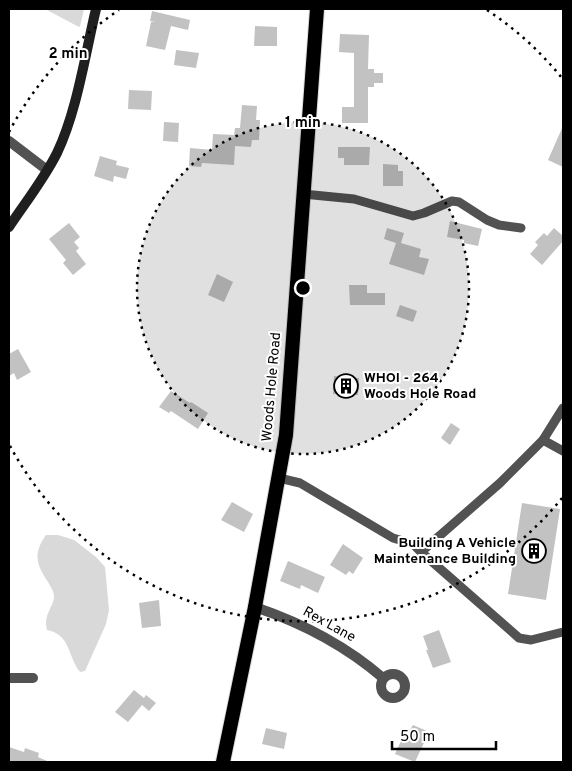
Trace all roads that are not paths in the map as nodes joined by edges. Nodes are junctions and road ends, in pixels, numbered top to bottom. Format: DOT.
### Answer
graph roads {
  1 [pos="96,9"];
  2 [pos="317,9"];
  3 [pos="9,140"];
  4 [pos="48,170"];
  5 [pos="303,194"];
  6 [pos="9,227"];
  7 [pos="521,228"];
  8 [pos="563,408"];
  9 [pos="543,440"];
  10 [pos="563,451"];
  11 [pos="279,478"];
  12 [pos="421,552"];
  13 [pos="255,607"];
  14 [pos="563,632"];
  15 [pos="9,678"];
  16 [pos="33,678"];
  17 [pos="383,678"];
  18 [pos="223,762"];
  1 -- 4 [label="main road"];
  2 -- 5 [label="highway, Woods Hole Road"];
  3 -- 4 [label="street"];
  4 -- 6 [label="main road"];
  5 -- 7 [label="lane"];
  5 -- 11 [label="highway, Woods Hole Road"];
  8 -- 9 [label="lane"];
  9 -- 10 [label="lane"];
  9 -- 12 [label="lane"];
  11 -- 12 [label="lane"];
  11 -- 13 [label="highway, Woods Hole Road"];
  12 -- 14 [label="lane"];
  13 -- 17 [label="street, Rex Lane"];
  13 -- 18 [label="highway, Woods Hole Road"];
  15 -- 16 [label="street"];
}
